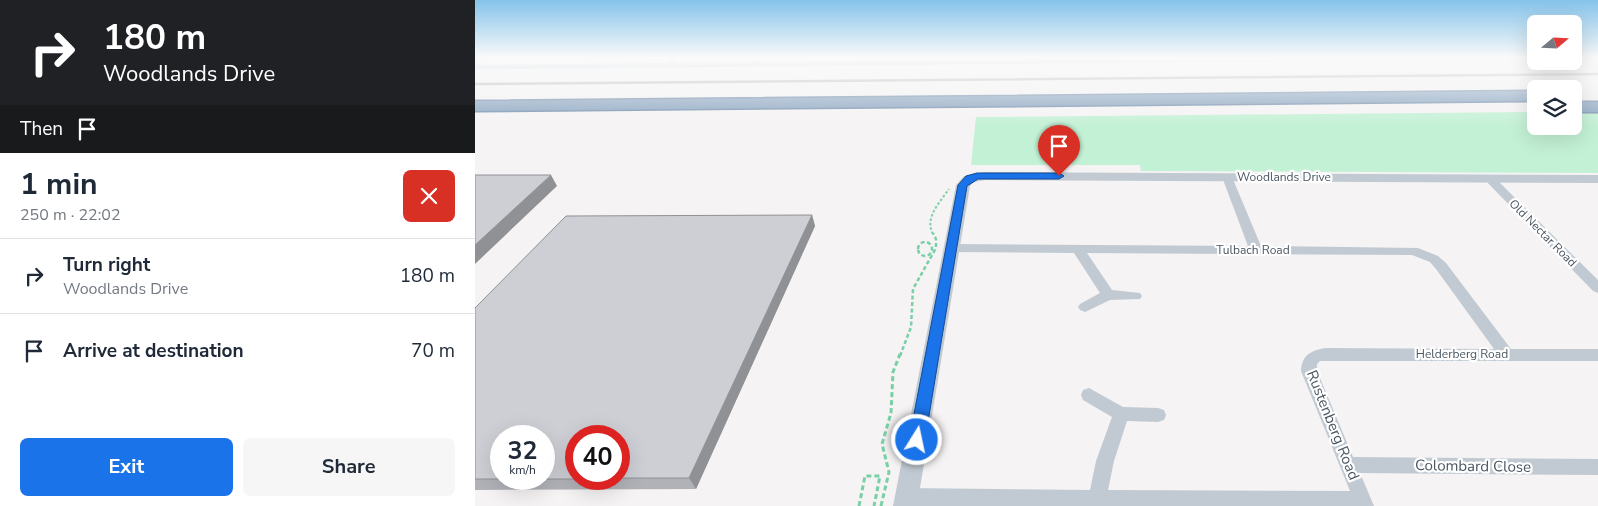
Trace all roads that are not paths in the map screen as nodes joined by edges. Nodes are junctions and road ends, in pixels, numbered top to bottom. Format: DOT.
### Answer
graph roads {
  1 [pos="1582,95"];
  2 [pos="1598,95"];
  3 [pos="1527,96"];
  4 [pos="475,106"];
  5 [pos="1582,107"];
  6 [pos="1598,107"];
  7 [pos="1527,108"];
  8 [pos="475,118"];
  9 [pos="1227,177"];
  10 [pos="1489,178"];
  11 [pos="1598,179"];
  12 [pos="942,248"];
  13 [pos="1078,249"];
  14 [pos="1256,250"];
  15 [pos="1598,288"];
  16 [pos="1108,295"];
  17 [pos="1135,296"];
  18 [pos="1085,307"];
  19 [pos="1325,354"];
  20 [pos="1506,354"];
  21 [pos="1598,355"];
  22 [pos="1089,395"];
  23 [pos="1121,414"];
  24 [pos="1158,415"];
  25 [pos="1348,465"];
  26 [pos="1598,468"];
  27 [pos="900,500"];
  28 [pos="1098,502"];
  29 [pos="1364,503"];
  1 -- 2 [label="highway"];
  3 -- 4 [label="highway"];
  5 -- 6 [label="highway"];
  7 -- 8 [label="highway"];
  9 -- 10 [label="street, Woodlands Drive"];
  9 -- 12 [label="street, Woodlands Drive"];
  9 -- 14 [label="street"];
  10 -- 11 [label="street, Woodlands Drive"];
  10 -- 15 [label="street, Old Nectar Road"];
  12 -- 13 [label="street, Tulbach Road"];
  12 -- 27 [label="street"];
  13 -- 14 [label="street, Tulbach Road"];
  13 -- 16 [label="street"];
  14 -- 20 [label="street, Tulbach Road"];
  16 -- 17 [label="street"];
  16 -- 18 [label="street"];
  19 -- 20 [label="street, Helderberg Road"];
  19 -- 25 [label="street, Rustenberg Road"];
  20 -- 21 [label="street, Helderberg Road"];
  22 -- 23 [label="street"];
  23 -- 24 [label="street"];
  23 -- 28 [label="street"];
  25 -- 26 [label="street, Colombard Close"];
  25 -- 29 [label="street, Rustenberg Road"];
  27 -- 28 [label="street"];
  28 -- 29 [label="street"];
}
